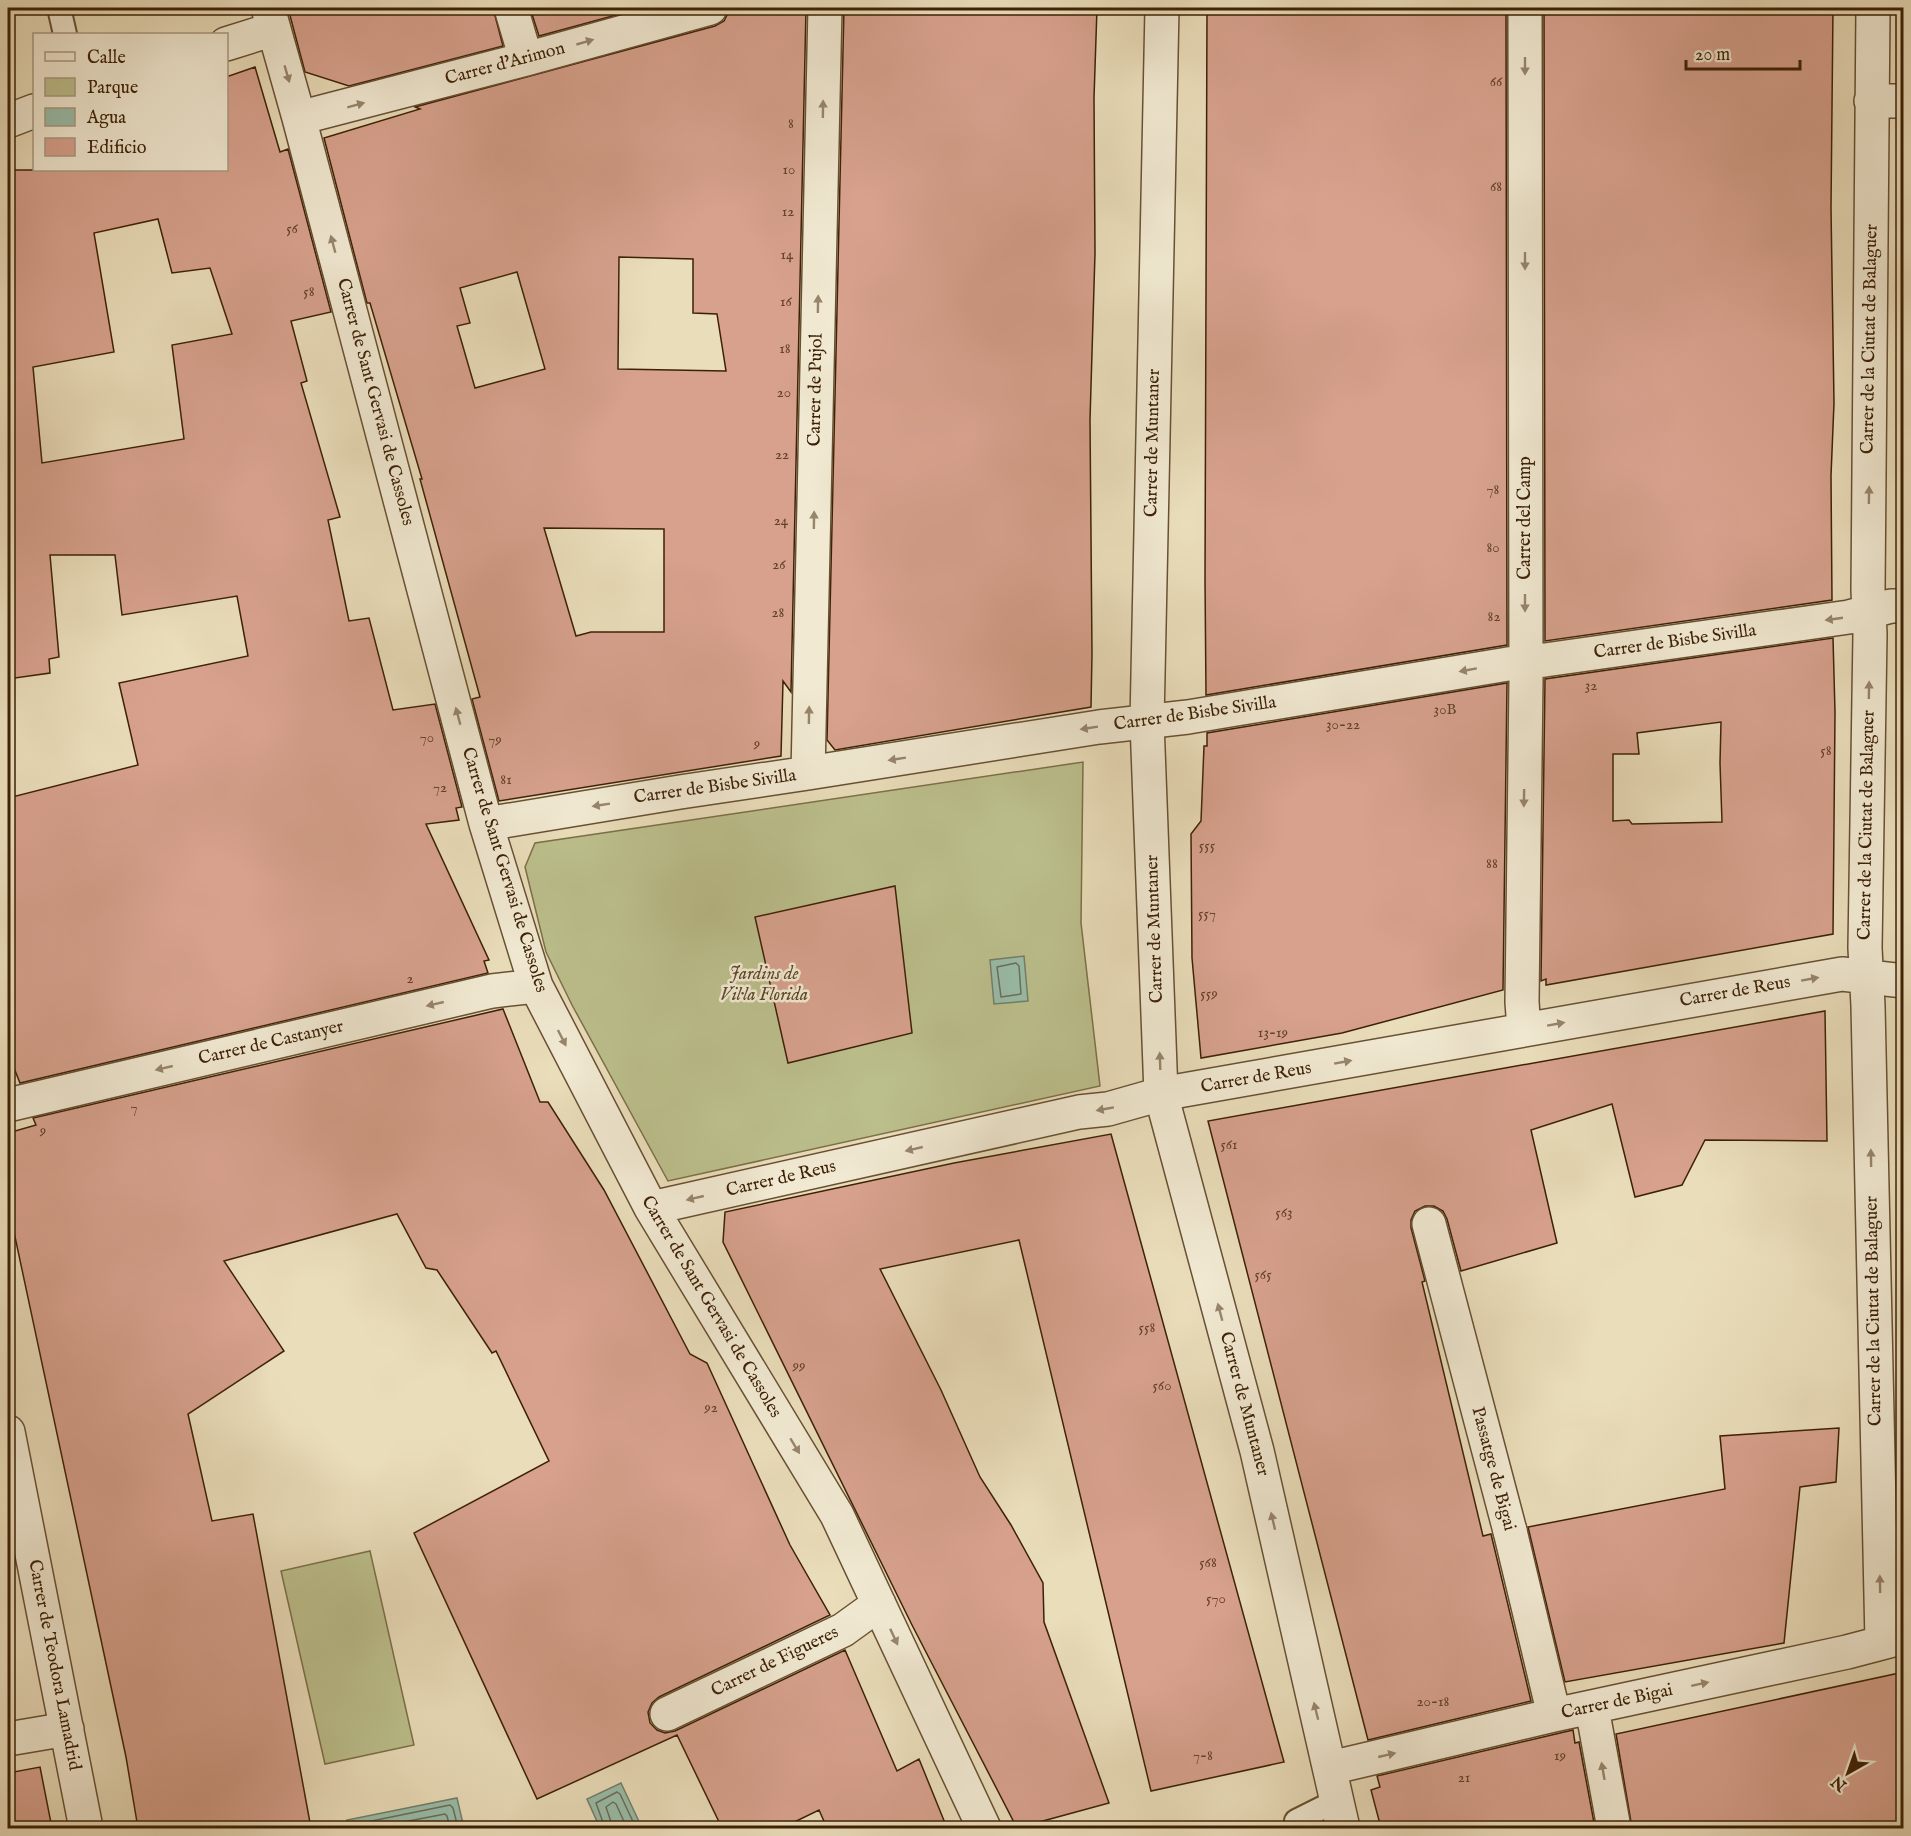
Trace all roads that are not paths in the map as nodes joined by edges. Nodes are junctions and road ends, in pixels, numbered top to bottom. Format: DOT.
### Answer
graph roads {
  1 [pos="59,8"];
  2 [pos="511,8"];
  3 [pos="710,8"];
  4 [pos="825,8"];
  5 [pos="1162,8"];
  6 [pos="1526,8"];
  7 [pos="1873,8"];
  8 [pos="271,18"];
  9 [pos="65,33"];
  10 [pos="228,43"];
  11 [pos="526,59"];
  12 [pos="1871,101"];
  13 [pos="1904,101"];
  14 [pos="33,111"];
  15 [pos="299,118"];
  16 [pos="8,121"];
  17 [pos="1904,606"];
  18 [pos="1869,612"];
  19 [pos="1526,662"];
  20 [pos="1147,722"];
  21 [pos="808,774"];
  22 [pos="486,824"];
  23 [pos="1866,975"];
  24 [pos="1904,981"];
  25 [pos="536,986"];
  26 [pos="1524,1029"];
  27 [pos="1161,1094"];
  28 [pos="8,1104"];
  29 [pos="651,1208"];
  30 [pos="1429,1224"];
  31 [pos="8,1432"];
  32 [pos="879,1604"];
  33 [pos="1893,1640"];
  34 [pos="1592,1708"];
  35 [pos="668,1714"];
  36 [pos="1554,1715"];
  37 [pos="67,1729"];
  38 [pos="8,1739"];
  39 [pos="1330,1768"];
  40 [pos="1340,1815"];
  41 [pos="86,1828"];
  42 [pos="984,1828"];
  43 [pos="1298,1828"];
  44 [pos="1614,1828"];
  1 -- 9 [label="lane"];
  2 -- 11 [label="street"];
  11 -- 3 [label="street, Carrer d'Arimon, one-way"];
  21 -- 4 [label="street, Carrer de Pujol, one-way"];
  5 -- 20 [label="street, Carrer de Muntaner"];
  6 -- 19 [label="street, Carrer del Camp, one-way"];
  7 -- 12 [label="street, Carrer de la Ciutat de Balaguer"];
  8 -- 10 [label="street"];
  8 -- 15 [label="street, Carrer de Sant Gervasi de Cassoles, one-way"];
  15 -- 11 [label="street, Carrer d'Arimon, one-way"];
  12 -- 13 [label="street"];
  18 -- 12 [label="street, Carrer de la Ciutat de Balaguer, one-way"];
  14 -- 16 [label="street"];
  22 -- 15 [label="street, Carrer de Sant Gervasi de Cassoles, one-way"];
  17 -- 18 [label="street, Carrer de Bisbe Sivilla"];
  18 -- 19 [label="street, Carrer de Bisbe Sivilla, one-way"];
  23 -- 18 [label="street, Carrer de la Ciutat de Balaguer, one-way"];
  19 -- 20 [label="street, Carrer de Bisbe Sivilla, one-way"];
  19 -- 26 [label="street, Carrer del Camp, one-way"];
  20 -- 21 [label="street, Carrer de Bisbe Sivilla, one-way"];
  27 -- 20 [label="street, Carrer de Muntaner, one-way"];
  21 -- 22 [label="street, Carrer de Bisbe Sivilla, one-way"];
  22 -- 25 [label="street, Carrer de Sant Gervasi de Cassoles"];
  23 -- 24 [label="street, Carrer de Reus"];
  26 -- 23 [label="street, Carrer de Reus, one-way"];
  33 -- 23 [label="street, Carrer de la Ciutat de Balaguer, one-way"];
  25 -- 28 [label="street, Carrer de Castanyer, one-way"];
  25 -- 29 [label="street, Carrer de Sant Gervasi de Cassoles, one-way"];
  27 -- 26 [label="street, Carrer de Reus, one-way"];
  27 -- 29 [label="street, Carrer de Reus, one-way"];
  39 -- 27 [label="street, Carrer de Muntaner, one-way"];
  29 -- 32 [label="street, Carrer de Sant Gervasi de Cassoles, one-way"];
  30 -- 36 [label="street, Passatge de Bigai"];
  31 -- 37 [label="street, Carrer de Teodora Lamadrid"];
  32 -- 35 [label="street, Carrer de Figueres"];
  32 -- 42 [label="street, Carrer de Sant Gervasi de Cassoles, one-way"];
  34 -- 33 [label="street, Carrer de Bigai, one-way"];
  34 -- 36 [label="street, Carrer de Bigai"];
  44 -- 34 [label="street, one-way"];
  39 -- 36 [label="street, Carrer de Bigai, one-way"];
  37 -- 38 [label="street"];
  37 -- 41 [label="street, Carrer de Teodora Lamadrid"];
  39 -- 40 [label="street, Carrer de Muntaner"];
  40 -- 43 [label="lane"];
}
